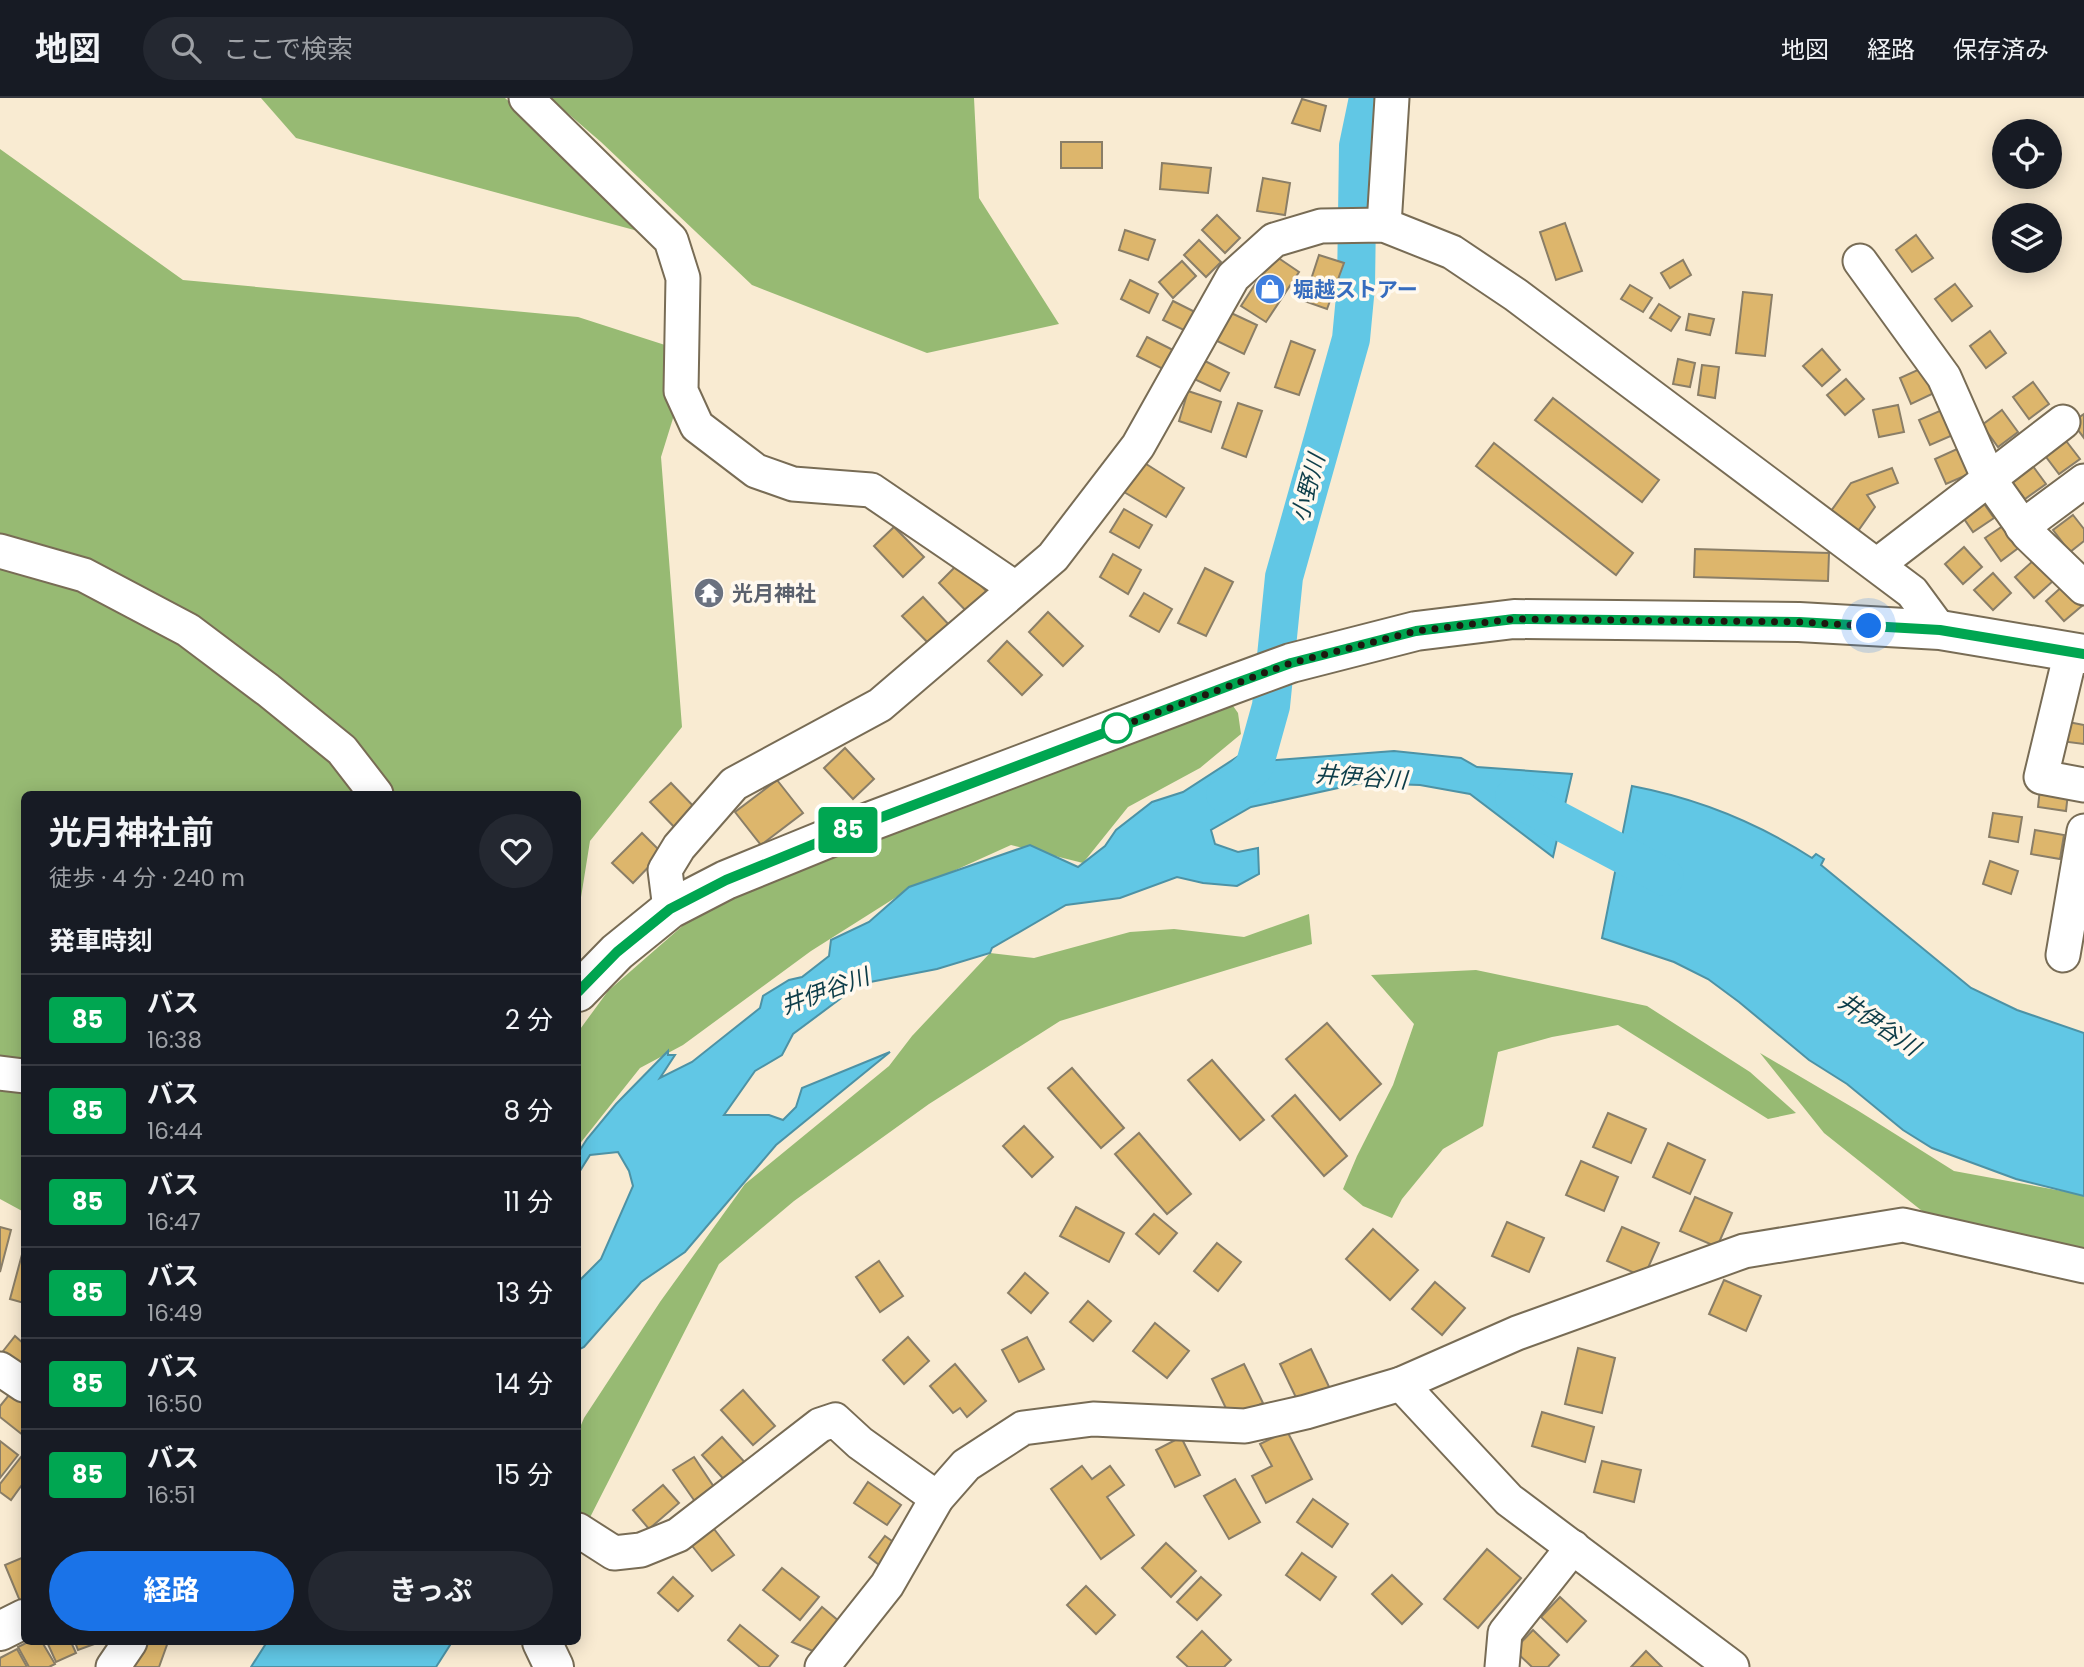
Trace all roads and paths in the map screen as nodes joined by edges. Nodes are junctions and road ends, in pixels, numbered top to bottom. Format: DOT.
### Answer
graph roads {
  1 [pos="526,98"];
  2 [pos="1392,98"];
  3 [pos="1384,225"];
  4 [pos="1860,261"];
  5 [pos="2063,422"];
  6 [pos="1989,479"];
  7 [pos="2084,481"];
  8 [pos="2022,527"];
  9 [pos="0,551"];
  10 [pos="1877,565"];
  11 [pos="1015,588"];
  12 [pos="2084,588"];
  13 [pos="1940,630"];
  14 [pos="2080,651"];
  15 [pos="2084,785"];
  16 [pos="374,791"];
  17 [pos="2084,831"];
  18 [pos="670,909"];
  19 [pos="2063,955"];
  20 [pos="581,989"];
  21 [pos="0,1073"];
  22 [pos="21,1076"];
  23 [pos="2084,1266"];
  24 [pos="0,1369"];
  25 [pos="21,1383"];
  26 [pos="1401,1384"];
  27 [pos="937,1498"];
  28 [pos="581,1532"];
  29 [pos="1573,1547"];
  30 [pos="21,1620"];
  31 [pos="0,1631"];
  32 [pos="128,1645"];
  33 [pos="543,1645"];
  34 [pos="113,1667"];
  35 [pos="554,1667"];
  36 [pos="822,1667"];
  37 [pos="1502,1667"];
  38 [pos="1732,1667"];
  1 -- 11 [label="street"];
  2 -- 3 [label="street"];
  3 -- 10 [label="street"];
  3 -- 11 [label="street"];
  4 -- 6 [label="street"];
  5 -- 6 [label="street"];
  6 -- 8 [label="street"];
  6 -- 10 [label="street"];
  7 -- 8 [label="street"];
  8 -- 12 [label="street"];
  9 -- 16 [label="street"];
  10 -- 13 [label="street"];
  11 -- 18 [label="street"];
  13 -- 14 [label="main road"];
  13 -- 18 [label="main road"];
  14 -- 15 [label="street"];
  17 -- 19 [label="street"];
  18 -- 20 [label="main road"];
  21 -- 22 [label="street"];
  23 -- 26 [label="street"];
  24 -- 25 [label="street"];
  26 -- 27 [label="street"];
  26 -- 29 [label="street"];
  27 -- 28 [label="street"];
  27 -- 36 [label="street"];
  29 -- 37 [label="street"];
  29 -- 38 [label="street"];
  30 -- 31 [label="main road"];
  32 -- 34 [label="street"];
  33 -- 35 [label="main road"];
}
